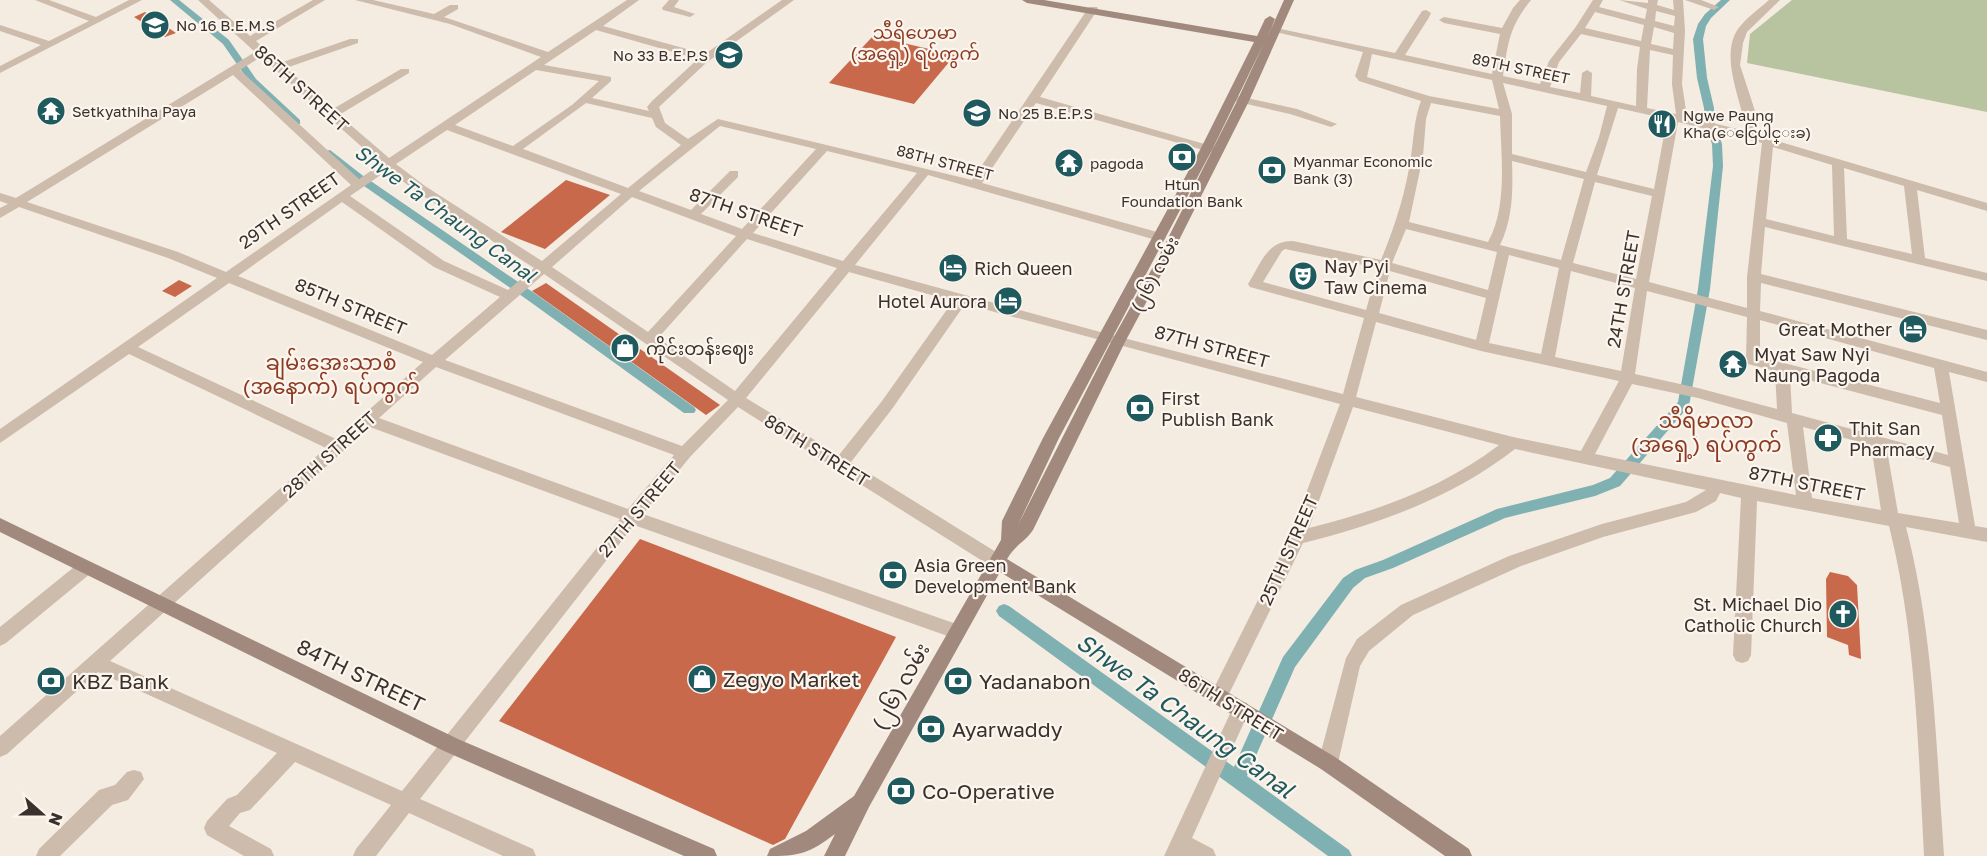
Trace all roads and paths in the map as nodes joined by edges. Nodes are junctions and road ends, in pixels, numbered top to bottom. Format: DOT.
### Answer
graph roads {
  1 [pos="40,0"];
  2 [pos="134,0"];
  3 [pos="203,0"];
  4 [pos="320,0"];
  5 [pos="360,0"];
  6 [pos="612,0"];
  7 [pos="674,0"];
  8 [pos="772,0"];
  9 [pos="1027,0"];
  10 [pos="1279,0"];
  11 [pos="1289,0"];
  12 [pos="1526,0"];
  13 [pos="1624,0"];
  14 [pos="1677,0"];
  15 [pos="1690,0"];
  16 [pos="1775,0"];
  17 [pos="788,1"];
  18 [pos="630,2"];
  19 [pos="1595,4"];
  20 [pos="1653,4"];
  21 [pos="454,7"];
  22 [pos="1714,7"];
  23 [pos="1093,9"];
  24 [pos="1426,13"];
  25 [pos="690,14"];
  26 [pos="1680,14"];
  27 [pos="435,18"];
  28 [pos="96,20"];
  29 [pos="1444,20"];
  30 [pos="1651,25"];
  31 [pos="593,26"];
  32 [pos="0,28"];
  33 [pos="1579,30"];
  34 [pos="1680,31"];
  35 [pos="1505,32"];
  36 [pos="1268,34"];
  37 [pos="249,41"];
  38 [pos="354,41"];
  39 [pos="49,44"];
  40 [pos="1647,47"];
  41 [pos="1368,51"];
  42 [pos="1677,53"];
  43 [pos="260,54"];
  44 [pos="548,56"];
  45 [pos="1398,57"];
  46 [pos="707,58"];
  47 [pos="279,66"];
  48 [pos="532,66"];
  49 [pos="236,68"];
  50 [pos="0,70"];
  51 [pos="405,71"];
  52 [pos="1587,73"];
  53 [pos="1497,79"];
  54 [pos="1544,88"];
  55 [pos="1032,98"];
  56 [pos="1585,98"];
  57 [pos="1238,99"];
  58 [pos="1427,99"];
  59 [pos="586,100"];
  60 [pos="1613,104"];
  61 [pos="1641,110"];
  62 [pos="331,114"];
  63 [pos="1506,114"];
  64 [pos="656,116"];
  65 [pos="1677,118"];
  66 [pos="720,121"];
  67 [pos="1331,124"];
  68 [pos="445,125"];
  69 [pos="1752,137"];
  70 [pos="1768,142"];
  71 [pos="688,144"];
  72 [pos="824,147"];
  73 [pos="1212,149"];
  74 [pos="514,150"];
  75 [pos="1507,156"];
  76 [pos="1838,164"];
  77 [pos="383,167"];
  78 [pos="925,171"];
  79 [pos="734,174"];
  80 [pos="1591,176"];
  81 [pos="359,184"];
  82 [pos="975,185"];
  83 [pos="1910,185"];
  84 [pos="630,192"];
  85 [pos="1659,194"];
  86 [pos="342,196"];
  87 [pos="0,197"];
  88 [pos="1987,200"];
  89 [pos="15,203"];
  90 [pos="1987,207"];
  91 [pos="0,214"];
  92 [pos="693,215"];
  93 [pos="1761,222"];
  94 [pos="1402,224"];
  95 [pos="744,234"];
  96 [pos="1160,237"];
  97 [pos="1842,241"];
  98 [pos="1498,248"];
  99 [pos="1919,260"];
  100 [pos="1385,265"];
  101 [pos="1565,266"];
  102 [pos="847,267"];
  103 [pos="544,268"];
  104 [pos="228,276"];
  105 [pos="1754,277"];
  106 [pos="1987,277"];
  107 [pos="1643,287"];
  108 [pos="513,292"];
  109 [pos="1493,296"];
  110 [pos="961,299"];
  111 [pos="1752,315"];
  112 [pos="1373,316"];
  113 [pos="1987,335"];
  114 [pos="649,339"];
  115 [pos="1111,340"];
  116 [pos="1481,346"];
  117 [pos="127,347"];
  118 [pos="434,361"];
  119 [pos="1547,361"];
  120 [pos="1941,364"];
  121 [pos="1782,368"];
  122 [pos="1628,377"];
  123 [pos="1987,377"];
  124 [pos="737,399"];
  125 [pos="1348,401"];
  126 [pos="1948,411"];
  127 [pos="1789,417"];
  128 [pos="368,420"];
  129 [pos="0,437"];
  130 [pos="1878,442"];
  131 [pos="1513,443"];
  132 [pos="338,447"];
  133 [pos="685,453"];
  134 [pos="1585,458"];
  135 [pos="1957,463"];
  136 [pos="840,465"];
  137 [pos="1717,485"];
  138 [pos="1749,493"];
  139 [pos="1805,503"];
  140 [pos="631,517"];
  141 [pos="1894,520"];
  142 [pos="0,525"];
  143 [pos="1968,532"];
  144 [pos="1987,535"];
  145 [pos="1297,538"];
  146 [pos="998,562"];
  147 [pos="85,568"];
  148 [pos="161,604"];
  149 [pos="956,632"];
  150 [pos="0,638"];
  151 [pos="1742,655"];
  152 [pos="96,663"];
  153 [pos="1219,696"];
  154 [pos="1246,712"];
  155 [pos="451,745"];
  156 [pos="0,748"];
  157 [pos="291,752"];
  158 [pos="1328,763"];
  159 [pos="134,779"];
  160 [pos="862,800"];
  161 [pos="406,801"];
  162 [pos="1177,849"];
  163 [pos="46,856"];
  164 [pos="264,856"];
  165 [pos="363,856"];
  166 [pos="526,856"];
  167 [pos="707,856"];
  168 [pos="777,856"];
  169 [pos="834,856"];
  170 [pos="1206,856"];
  171 [pos="1462,856"];
  172 [pos="1934,856"];
  1 -- 28 [label="street"];
  2 -- 28 [label="street"];
  3 -- 37 [label="street, 86TH STREET"];
  4 -- 37 [label="street"];
  5 -- 27 [label="street"];
  6 -- 18 [label="street"];
  7 -- 25 [label="street"];
  8 -- 17 [label="street"];
  9 -- 23 [label="main road, 89TH STREET"];
  10 -- 36 [label="main road, (၂၆) လမ်း"];
  11 -- 36 [label="main road, (၂၆) လမ်း"];
  12 -- 35 [label="street"];
  13 -- 20 [label="street"];
  14 -- 26 [label="street, 24TH STREET"];
  15 -- 22 [label="street"];
  16 -- 69 [label="street"];
  17 -- 46 [label="street"];
  18 -- 31 [label="street, 29TH STREET"];
  19 -- 30 [label="street"];
  19 -- 33 [label="street"];
  20 -- 26 [label="street"];
  20 -- 30 [label="street"];
  21 -- 27 [label="street"];
  23 -- 36 [label="main road, 89TH STREET"];
  23 -- 55 [label="street"];
  24 -- 45 [label="street"];
  26 -- 34 [label="street, 24TH STREET"];
  27 -- 44 [label="street"];
  28 -- 39 [label="street"];
  29 -- 35 [label="street"];
  30 -- 34 [label="street"];
  30 -- 40 [label="street"];
  31 -- 44 [label="street, 29TH STREET"];
  31 -- 46 [label="street"];
  32 -- 39 [label="street"];
  33 -- 40 [label="street"];
  33 -- 54 [label="street"];
  34 -- 42 [label="street, 24TH STREET"];
  35 -- 53 [label="street"];
  36 -- 41 [label="street, 89TH STREET"];
  36 -- 57 [label="main road, (၂၆) လမ်း"];
  37 -- 43 [label="street, 86TH STREET"];
  38 -- 47 [label="street"];
  39 -- 50 [label="street"];
  40 -- 42 [label="street"];
  40 -- 61 [label="street"];
  41 -- 45 [label="street, 89TH STREET"];
  41 -- 58 [label="street"];
  42 -- 65 [label="street, 24TH STREET"];
  43 -- 47 [label="street, 86TH STREET"];
  43 -- 49 [label="street"];
  44 -- 48 [label="street, 29TH STREET"];
  45 -- 53 [label="street, 89TH STREET"];
  46 -- 64 [label="street"];
  47 -- 62 [label="street, 86TH STREET"];
  48 -- 59 [label="street"];
  48 -- 68 [label="street, 29TH STREET"];
  49 -- 81 [label="street"];
  49 -- 89 [label="street"];
  51 -- 62 [label="street"];
  52 -- 56 [label="street"];
  53 -- 54 [label="street, 89TH STREET"];
  53 -- 63 [label="street"];
  54 -- 56 [label="street, 89TH STREET"];
  55 -- 73 [label="street"];
  55 -- 82 [label="street"];
  56 -- 60 [label="street, 89TH STREET"];
  57 -- 67 [label="street"];
  57 -- 73 [label="main road, (၂၆) လမ်း"];
  58 -- 63 [label="street"];
  58 -- 94 [label="street, 25TH STREET"];
  59 -- 64 [label="street"];
  59 -- 74 [label="street"];
  60 -- 61 [label="street, 89TH STREET"];
  60 -- 80 [label="street"];
  61 -- 65 [label="street, 89TH STREET"];
  62 -- 77 [label="street, 86TH STREET"];
  63 -- 75 [label="street"];
  64 -- 71 [label="street"];
  65 -- 69 [label="street, 89TH STREET"];
  65 -- 85 [label="street, 24TH STREET"];
  66 -- 71 [label="street, 28TH STREET"];
  66 -- 72 [label="street, 88TH STREET"];
  68 -- 74 [label="street, 87TH STREET"];
  68 -- 77 [label="street, 29TH STREET"];
  69 -- 70 [label="street, 89TH STREET"];
  70 -- 76 [label="street, 89TH STREET"];
  70 -- 88 [label="street, 89TH STREET"];
  70 -- 93 [label="street"];
  71 -- 84 [label="street, 28TH STREET"];
  72 -- 78 [label="street, 88TH STREET"];
  72 -- 95 [label="street"];
  73 -- 96 [label="main road, (၂၆) လမ်း"];
  73 -- 115 [label="main road, (၂၆) လမ်း"];
  74 -- 84 [label="street, 87TH STREET"];
  75 -- 80 [label="street"];
  75 -- 98 [label="street"];
  76 -- 83 [label="street, 89TH STREET"];
  76 -- 97 [label="street"];
  77 -- 81 [label="street, 29TH STREET"];
  77 -- 103 [label="street, 86TH STREET"];
  78 -- 82 [label="street, 88TH STREET"];
  78 -- 102 [label="street, 27TH STREET"];
  79 -- 92 [label="street"];
  80 -- 85 [label="street"];
  80 -- 101 [label="street"];
  81 -- 86 [label="street, 29TH STREET"];
  82 -- 96 [label="street, 88TH STREET"];
  83 -- 90 [label="street, 89TH STREET"];
  83 -- 99 [label="street"];
  84 -- 92 [label="street, 87TH STREET"];
  84 -- 103 [label="street, 28TH STREET"];
  85 -- 107 [label="street, 24TH STREET"];
  86 -- 104 [label="street, 29TH STREET"];
  86 -- 108 [label="street"];
  87 -- 89 [label="street, 85TH STREET"];
  89 -- 91 [label="street"];
  89 -- 104 [label="street, 85TH STREET"];
  92 -- 95 [label="street, 87TH STREET"];
  93 -- 97 [label="street"];
  93 -- 105 [label="street"];
  94 -- 98 [label="street"];
  94 -- 100 [label="street, 25TH STREET"];
  95 -- 102 [label="street, 87TH STREET"];
  95 -- 114 [label="street"];
  96 -- 115 [label="main road, (၂၆) လမ်း"];
  97 -- 99 [label="street"];
  98 -- 101 [label="street"];
  98 -- 109 [label="street"];
  99 -- 106 [label="street"];
  100 -- 109 [label="street"];
  100 -- 112 [label="street, 25TH STREET"];
  100 -- 112 [label="street"];
  101 -- 107 [label="street"];
  101 -- 119 [label="street"];
  102 -- 110 [label="street, 87TH STREET"];
  102 -- 124 [label="street, 27TH STREET"];
  103 -- 108 [label="street, 28TH STREET"];
  103 -- 114 [label="street, 86TH STREET"];
  104 -- 117 [label="street, 29TH STREET"];
  104 -- 118 [label="street, 85TH STREET"];
  105 -- 111 [label="street"];
  105 -- 113 [label="street"];
  107 -- 111 [label="street"];
  107 -- 122 [label="street, 24TH STREET"];
  108 -- 118 [label="street, 28TH STREET"];
  109 -- 116 [label="street"];
  110 -- 115 [label="street, 87TH STREET"];
  110 -- 136 [label="street"];
  111 -- 120 [label="street"];
  111 -- 121 [label="street"];
  112 -- 116 [label="street"];
  112 -- 125 [label="street, 25TH STREET"];
  114 -- 124 [label="street, 86TH STREET"];
  115 -- 125 [label="street, 87TH STREET"];
  115 -- 146 [label="main road, (၂၆) လမ်း"];
  116 -- 119 [label="street"];
  117 -- 129 [label="street, 29TH STREET"];
  117 -- 132 [label="street"];
  118 -- 128 [label="street, 28TH STREET"];
  118 -- 133 [label="street, 85TH STREET"];
  119 -- 122 [label="street"];
  120 -- 123 [label="street"];
  120 -- 126 [label="street"];
  121 -- 126 [label="street"];
  121 -- 127 [label="street"];
  122 -- 127 [label="street"];
  122 -- 134 [label="street, 24TH STREET"];
  124 -- 133 [label="street, 27TH STREET"];
  124 -- 136 [label="street, 86TH STREET"];
  125 -- 131 [label="street, 87TH STREET"];
  125 -- 145 [label="street, 25TH STREET"];
  126 -- 135 [label="street"];
  127 -- 130 [label="street"];
  127 -- 139 [label="street"];
  128 -- 132 [label="street, 28TH STREET"];
  128 -- 140 [label="street"];
  130 -- 135 [label="street"];
  130 -- 141 [label="street"];
  131 -- 134 [label="street, 87TH STREET"];
  131 -- 145 [label="street"];
  132 -- 148 [label="street, 28TH STREET"];
  133 -- 140 [label="street, 27TH STREET"];
  134 -- 137 [label="street, 87TH STREET"];
  135 -- 143 [label="street"];
  136 -- 146 [label="street, 86TH STREET"];
  137 -- 138 [label="street, 87TH STREET"];
  137 -- 158 [label="street"];
  138 -- 139 [label="street, 87TH STREET"];
  138 -- 151 [label="street"];
  139 -- 141 [label="street, 87TH STREET"];
  140 -- 149 [label="street"];
  140 -- 155 [label="street, 27TH STREET"];
  141 -- 143 [label="street, 87TH STREET"];
  141 -- 172 [label="street"];
  142 -- 147 [label="main road, 84TH STREET"];
  143 -- 144 [label="street, 87TH STREET"];
  145 -- 153 [label="street, 25TH STREET"];
  146 -- 149 [label="main road, (၂၆) လမ်း"];
  146 -- 153 [label="main road, 86TH STREET"];
  147 -- 148 [label="main road, 84TH STREET"];
  147 -- 150 [label="street"];
  148 -- 152 [label="street, 28TH STREET"];
  148 -- 155 [label="main road, 84TH STREET"];
  149 -- 160 [label="main road, (၂၆) လမ်း"];
  152 -- 156 [label="street, 28TH STREET"];
  152 -- 157 [label="street"];
  153 -- 154 [label="main road, 86TH STREET"];
  154 -- 158 [label="main road, 86TH STREET"];
  154 -- 162 [label="street"];
  155 -- 161 [label="street, 27TH STREET"];
  155 -- 167 [label="main road, 84TH STREET"];
  157 -- 161 [label="street"];
  157 -- 164 [label="street"];
  158 -- 171 [label="main road, 86TH STREET"];
  159 -- 163 [label="street"];
  160 -- 168 [label="main road"];
  160 -- 169 [label="main road, (၂၆) လမ်း"];
  161 -- 165 [label="street, 27TH STREET"];
  161 -- 166 [label="street"];
  162 -- 170 [label="street"];
}
